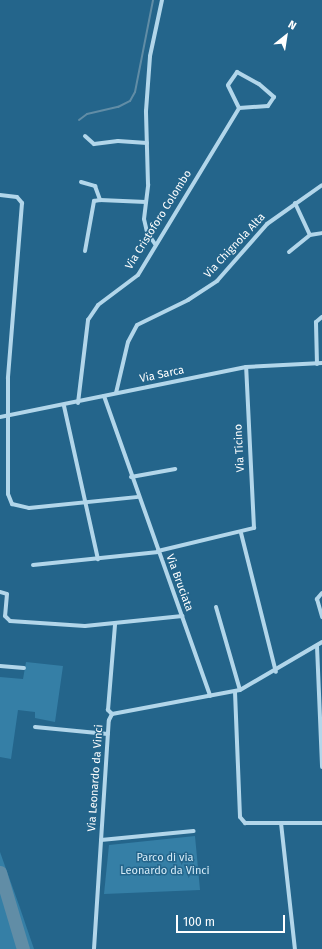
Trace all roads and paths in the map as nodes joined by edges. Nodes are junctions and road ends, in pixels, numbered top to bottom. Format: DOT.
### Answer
graph roads {
  1 [pos="162,0"];
  2 [pos="239,108"];
  3 [pos="85,136"];
  4 [pos="146,143"];
  5 [pos="82,182"];
  6 [pos="322,185"];
  7 [pos="0,195"];
  8 [pos="100,200"];
  9 [pos="146,202"];
  10 [pos="295,202"];
  11 [pos="322,233"];
  12 [pos="310,235"];
  13 [pos="155,244"];
  14 [pos="85,251"];
  15 [pos="288,252"];
  16 [pos="322,317"];
  17 [pos="320,364"];
  18 [pos="246,367"];
  19 [pos="116,394"];
  20 [pos="104,396"];
  21 [pos="78,402"];
  22 [pos="64,406"];
  23 [pos="7,416"];
  24 [pos="0,417"];
  25 [pos="175,469"];
  26 [pos="131,477"];
  27 [pos="138,497"];
  28 [pos="86,504"];
  29 [pos="241,533"];
  30 [pos="158,551"];
  31 [pos="98,559"];
  32 [pos="33,565"];
  33 [pos="0,592"];
  34 [pos="322,593"];
  35 [pos="216,607"];
  36 [pos="182,616"];
  37 [pos="322,618"];
  38 [pos="115,624"];
  39 [pos="322,642"];
  40 [pos="317,646"];
  41 [pos="0,666"];
  42 [pos="24,668"];
  43 [pos="276,672"];
  44 [pos="238,691"];
  45 [pos="210,696"];
  46 [pos="112,714"];
  47 [pos="35,727"];
  48 [pos="108,734"];
  49 [pos="322,767"];
  50 [pos="322,823"];
  51 [pos="281,824"];
  52 [pos="194,831"];
  53 [pos="101,840"];
  54 [pos="94,949"];
  55 [pos="295,949"];
  1 -- 4 [label="street"];
  2 -- 2 [label="street"];
  2 -- 13 [label="street, Via Cristoforo Colombo"];
  3 -- 4 [label="street"];
  4 -- 9 [label="street"];
  5 -- 8 [label="street"];
  6 -- 10 [label="street, Via Chignola Alta"];
  7 -- 23 [label="street"];
  8 -- 9 [label="street"];
  8 -- 14 [label="street"];
  9 -- 13 [label="street"];
  10 -- 12 [label="street"];
  10 -- 19 [label="street, Via Chignola Alta"];
  11 -- 12 [label="street"];
  12 -- 15 [label="street"];
  13 -- 21 [label="street, Via Cristoforo Colombo"];
  16 -- 17 [label="street"];
  17 -- 18 [label="street, Via Sarca"];
  18 -- 19 [label="street, Via Sarca"];
  18 -- 29 [label="street, Via Ticino"];
  19 -- 20 [label="street, Via Sarca"];
  20 -- 21 [label="street, Via Sarca"];
  20 -- 26 [label="street, Via Bruciata"];
  21 -- 22 [label="street, Via Sarca"];
  22 -- 23 [label="street, Via Sarca"];
  22 -- 28 [label="street"];
  23 -- 24 [label="street, Via Sarca"];
  23 -- 28 [label="street"];
  25 -- 26 [label="street"];
  26 -- 27 [label="street, Via Bruciata"];
  27 -- 28 [label="street"];
  27 -- 30 [label="street, Via Bruciata"];
  28 -- 31 [label="street"];
  29 -- 30 [label="street"];
  29 -- 43 [label="street"];
  30 -- 31 [label="street"];
  30 -- 36 [label="street, Via Bruciata"];
  31 -- 32 [label="street"];
  33 -- 38 [label="street"];
  34 -- 37 [label="street"];
  35 -- 44 [label="street"];
  36 -- 38 [label="street"];
  36 -- 45 [label="street, Via Bruciata"];
  38 -- 46 [label="street, Via Leonardo da Vinci"];
  39 -- 40 [label="street"];
  40 -- 43 [label="street"];
  40 -- 49 [label="street"];
  41 -- 42 [label="street"];
  43 -- 44 [label="street"];
  44 -- 45 [label="street"];
  44 -- 51 [label="street"];
  45 -- 46 [label="street"];
  46 -- 48 [label="street, Via Leonardo da Vinci"];
  47 -- 48 [label="street"];
  48 -- 53 [label="street, Via Leonardo da Vinci"];
  50 -- 51 [label="street"];
  51 -- 55 [label="street"];
  52 -- 53 [label="street, Via Leonardo da Vinci"];
  53 -- 54 [label="street, Via Leonardo da Vinci"];
}
